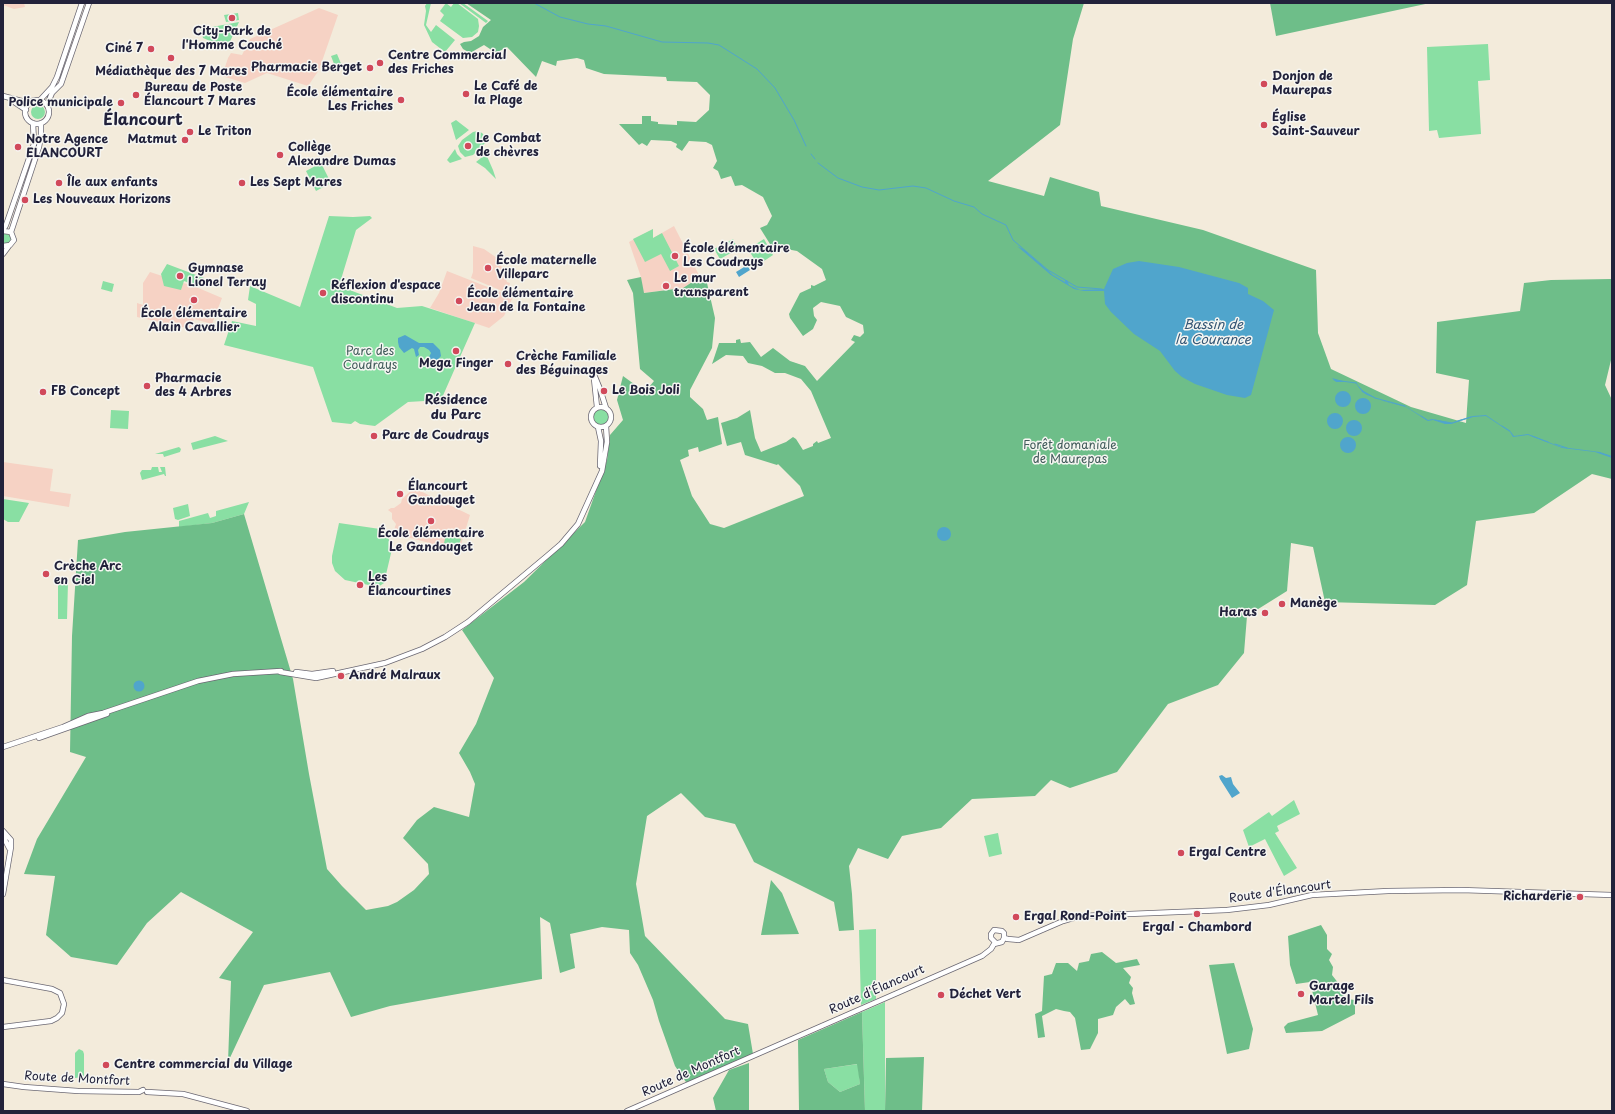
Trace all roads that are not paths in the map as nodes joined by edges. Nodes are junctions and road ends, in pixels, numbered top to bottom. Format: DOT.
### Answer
graph roads {
  1 [pos="82,3"];
  2 [pos="89,3"];
  3 [pos="6,97"];
  4 [pos="40,100"];
  5 [pos="29,103"];
  6 [pos="47,105"];
  7 [pos="26,110"];
  8 [pos="33,122"];
  9 [pos="41,123"];
  10 [pos="3,230"];
  11 [pos="11,232"];
  12 [pos="3,246"];
  13 [pos="9,246"];
  14 [pos="3,254"];
  15 [pos="597,407"];
  16 [pos="606,408"];
  17 [pos="606,426"];
  18 [pos="598,427"];
  19 [pos="598,479"];
  20 [pos="144,699"];
  21 [pos="3,747"];
  22 [pos="3,750"];
  23 [pos="3,831"];
  24 [pos="3,836"];
  25 [pos="9,858"];
  26 [pos="3,894"];
  27 [pos="1612,895"];
  28 [pos="1004,938"];
  29 [pos="996,943"];
  30 [pos="3,980"];
  31 [pos="3,1027"];
  32 [pos="763,1051"];
  33 [pos="3,1084"];
  34 [pos="247,1111"];
  35 [pos="627,1111"];
  1 -- 4 [label="street"];
  2 -- 6 [label="street"];
  3 -- 5 [label="street"];
  3 -- 7 [label="street"];
  4 -- 5 [label="street"];
  4 -- 6 [label="street"];
  5 -- 7 [label="street"];
  6 -- 9 [label="street"];
  7 -- 8 [label="street"];
  8 -- 9 [label="street"];
  8 -- 10 [label="street"];
  9 -- 11 [label="street"];
  10 -- 11 [label="street"];
  11 -- 13 [label="street"];
  12 -- 13 [label="street"];
  13 -- 14 [label="street"];
  15 -- 16 [label="street"];
  15 -- 16 [label="street"];
  15 -- 18 [label="street"];
  16 -- 17 [label="street"];
  17 -- 18 [label="street"];
  17 -- 19 [label="street"];
  18 -- 19 [label="street"];
  19 -- 20 [label="street"];
  20 -- 21 [label="street"];
  20 -- 22 [label="street"];
  23 -- 25 [label="street"];
  24 -- 25 [label="street"];
  25 -- 26 [label="street"];
  27 -- 28 [label="street, Route d'Élancourt"];
  28 -- 29 [label="street"];
  28 -- 29 [label="street"];
  29 -- 32 [label="street, Route d'Élancourt"];
  30 -- 31 [label="street"];
  32 -- 35 [label="street, Route de Montfort"];
  33 -- 34 [label="street, Route de Montfort"];
}
